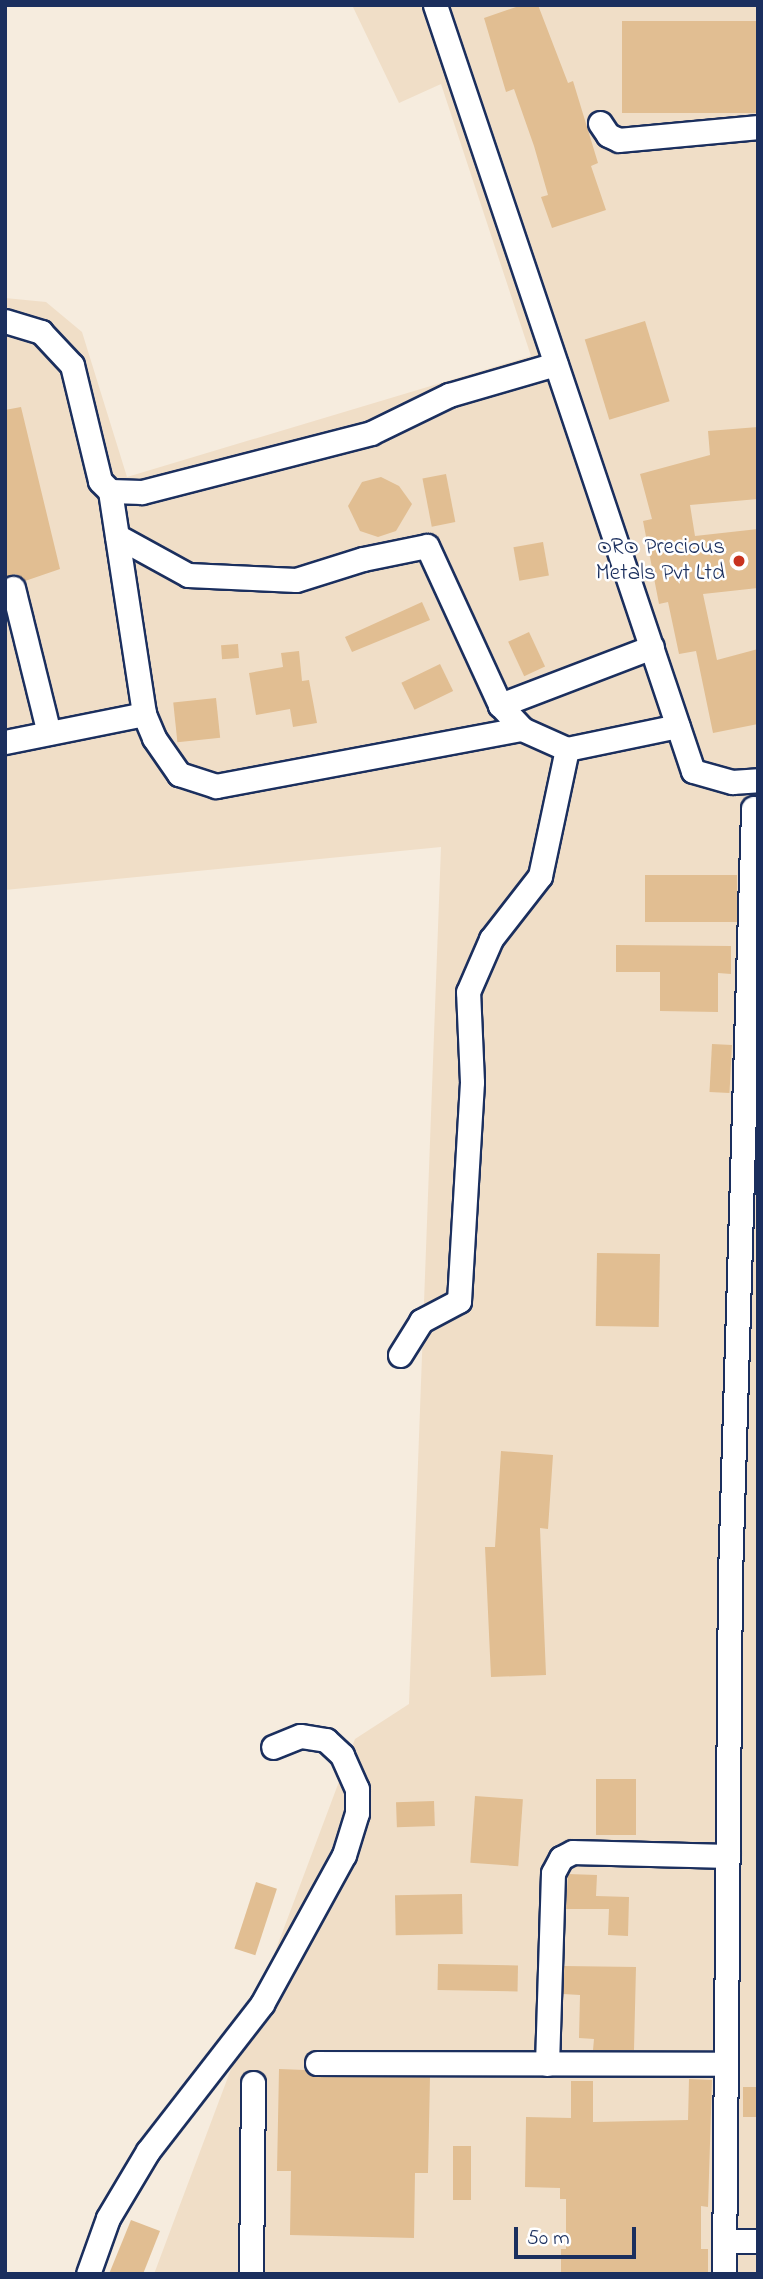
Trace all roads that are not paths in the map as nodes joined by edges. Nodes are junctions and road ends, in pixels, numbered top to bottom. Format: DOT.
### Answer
graph roads {
  1 [pos="435,5"];
  2 [pos="600,123"];
  3 [pos="758,127"];
  4 [pos="5,321"];
  5 [pos="556,364"];
  6 [pos="110,491"];
  7 [pos="117,536"];
  8 [pos="13,588"];
  9 [pos="652,647"];
  10 [pos="500,705"];
  11 [pos="144,714"];
  12 [pos="678,726"];
  13 [pos="522,729"];
  14 [pos="49,733"];
  15 [pos="5,742"];
  16 [pos="568,748"];
  17 [pos="758,780"];
  18 [pos="752,808"];
  19 [pos="400,1355"];
  20 [pos="273,1747"];
  21 [pos="728,1856"];
  22 [pos="317,2063"];
  23 [pos="547,2064"];
  24 [pos="726,2064"];
  25 [pos="253,2083"];
  26 [pos="724,2241"];
  27 [pos="758,2241"];
  28 [pos="88,2274"];
  29 [pos="251,2274"];
  30 [pos="724,2274"];
  1 -- 5 [label="street"];
  2 -- 3 [label="street"];
  4 -- 6 [label="street"];
  5 -- 6 [label="street"];
  5 -- 9 [label="street"];
  6 -- 7 [label="street"];
  7 -- 10 [label="street"];
  7 -- 11 [label="street"];
  8 -- 14 [label="street"];
  9 -- 10 [label="street"];
  9 -- 12 [label="street"];
  10 -- 13 [label="street"];
  11 -- 13 [label="street"];
  11 -- 14 [label="street"];
  12 -- 16 [label="street"];
  12 -- 17 [label="street"];
  13 -- 16 [label="street"];
  14 -- 15 [label="street"];
  16 -- 19 [label="street"];
  18 -- 21 [label="street"];
  20 -- 28 [label="street"];
  21 -- 23 [label="street"];
  21 -- 24 [label="street"];
  22 -- 23 [label="street"];
  23 -- 24 [label="street"];
  24 -- 26 [label="street"];
  25 -- 29 [label="street"];
  26 -- 27 [label="street"];
  26 -- 30 [label="street"];
}
